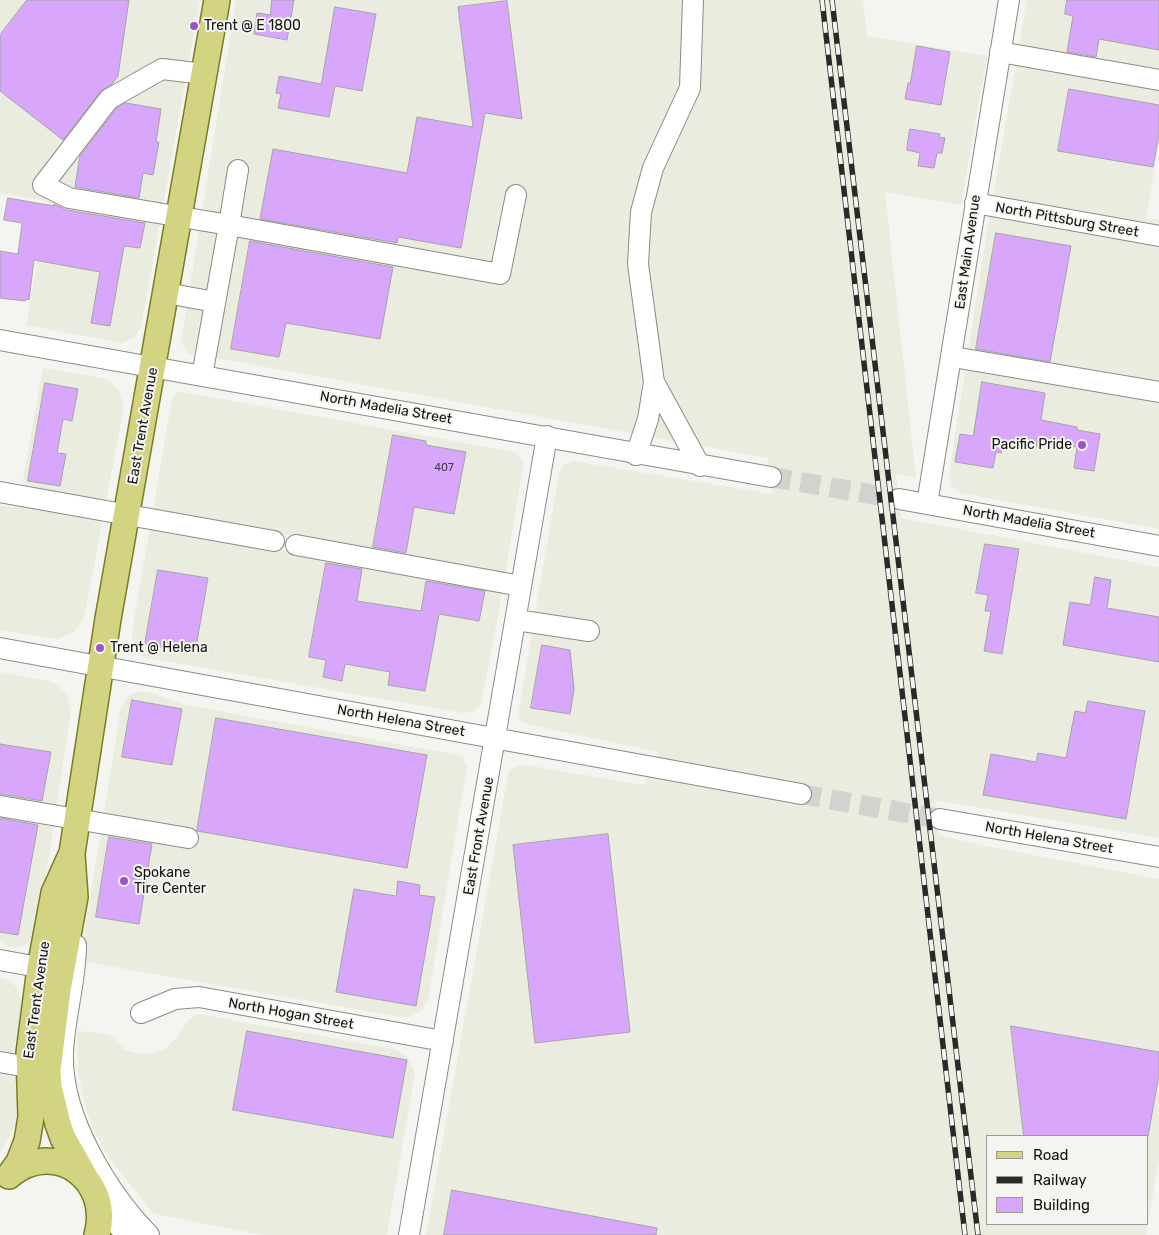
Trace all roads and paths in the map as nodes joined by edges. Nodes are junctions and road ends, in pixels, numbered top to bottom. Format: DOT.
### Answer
graph roads {
  1 [pos="217,0"];
  2 [pos="693,0"];
  3 [pos="1009,0"];
  4 [pos="1000,52"];
  5 [pos="204,74"];
  6 [pos="1159,80"];
  7 [pos="238,170"];
  8 [pos="516,195"];
  9 [pos="975,203"];
  10 [pos="180,216"];
  11 [pos="229,225"];
  12 [pos="1159,236"];
  13 [pos="166,293"];
  14 [pos="215,302"];
  15 [pos="0,340"];
  16 [pos="952,357"];
  17 [pos="154,368"];
  18 [pos="202,376"];
  19 [pos="654,382"];
  20 [pos="1159,392"];
  21 [pos="547,436"];
  22 [pos="636,455"];
  23 [pos="700,466"];
  24 [pos="771,477"];
  25 [pos="0,492"];
  26 [pos="899,499"];
  27 [pos="928,504"];
  28 [pos="127,514"];
  29 [pos="274,541"];
  30 [pos="296,545"];
  31 [pos="1159,546"];
  32 [pos="521,586"];
  33 [pos="516,620"];
  34 [pos="590,631"];
  35 [pos="0,648"];
  36 [pos="101,665"];
  37 [pos="495,738"];
  38 [pos="801,794"];
  39 [pos="0,806"];
  40 [pos="940,819"];
  41 [pos="78,820"];
  42 [pos="188,838"];
  43 [pos="72,852"];
  44 [pos="1159,857"];
  45 [pos="75,897"];
  46 [pos="0,960"];
  47 [pos="51,970"];
  48 [pos="141,1013"];
  49 [pos="443,1041"];
  50 [pos="0,1062"];
  51 [pos="28,1067"];
  52 [pos="85,1177"];
  53 [pos="4,1181"];
  54 [pos="99,1200"];
  55 [pos="97,1235"];
  56 [pos="126,1235"];
  57 [pos="149,1235"];
  58 [pos="409,1235"];
  1 -- 5 [label="main road, East Trent Avenue"];
  2 -- 19 [label="street"];
  3 -- 4 [label="street, East Main Avenue"];
  4 -- 6 [label="street"];
  4 -- 9 [label="street, East Main Avenue"];
  5 -- 10 [label="main road, East Trent Avenue"];
  5 -- 10 [label="street"];
  7 -- 11 [label="street"];
  8 -- 11 [label="street"];
  9 -- 12 [label="street, North Pittsburg Street"];
  9 -- 16 [label="street, East Main Avenue"];
  10 -- 11 [label="street"];
  10 -- 13 [label="main road, East Trent Avenue"];
  11 -- 14 [label="street"];
  13 -- 14 [label="street"];
  13 -- 17 [label="main road, East Trent Avenue"];
  14 -- 18 [label="street"];
  15 -- 17 [label="street, North Madelia Street"];
  16 -- 20 [label="street"];
  16 -- 27 [label="street, East Main Avenue"];
  17 -- 18 [label="street, North Madelia Street"];
  17 -- 28 [label="main road, East Trent Avenue"];
  18 -- 21 [label="street, North Madelia Street"];
  19 -- 22 [label="street"];
  19 -- 23 [label="street"];
  21 -- 22 [label="street, North Madelia Street"];
  21 -- 32 [label="street, East Front Avenue"];
  22 -- 23 [label="street, North Madelia Street"];
  23 -- 24 [label="street, North Madelia Street"];
  25 -- 28 [label="street"];
  26 -- 27 [label="street, North Madelia Street"];
  27 -- 31 [label="street, North Madelia Street"];
  28 -- 29 [label="street"];
  28 -- 36 [label="main road, East Trent Avenue"];
  30 -- 32 [label="street"];
  32 -- 33 [label="street, East Front Avenue"];
  33 -- 34 [label="street"];
  33 -- 37 [label="street, East Front Avenue"];
  35 -- 36 [label="street, North Helena Street"];
  36 -- 37 [label="street, North Helena Street"];
  36 -- 41 [label="main road, East Trent Avenue"];
  37 -- 38 [label="street, North Helena Street"];
  37 -- 49 [label="street, East Front Avenue"];
  39 -- 41 [label="street"];
  40 -- 44 [label="street, North Helena Street"];
  41 -- 42 [label="street"];
  41 -- 43 [label="main road, East Trent Avenue"];
  43 -- 45 [label="main road, East Trent Avenue"];
  43 -- 47 [label="main road, East Trent Avenue"];
  45 -- 47 [label="main road, East Trent Avenue"];
  45 -- 57 [label="street"];
  46 -- 47 [label="street"];
  47 -- 51 [label="main road, East Trent Avenue"];
  47 -- 52 [label="main road, East Trent Avenue"];
  48 -- 49 [label="street, North Hogan Street"];
  49 -- 58 [label="street, East Front Avenue"];
  50 -- 51 [label="street"];
  51 -- 53 [label="main road, East Trent Avenue"];
  52 -- 53 [label="main road"];
  52 -- 54 [label="main road, East Trent Avenue"];
  54 -- 55 [label="main road"];
  54 -- 56 [label="street"];
}
